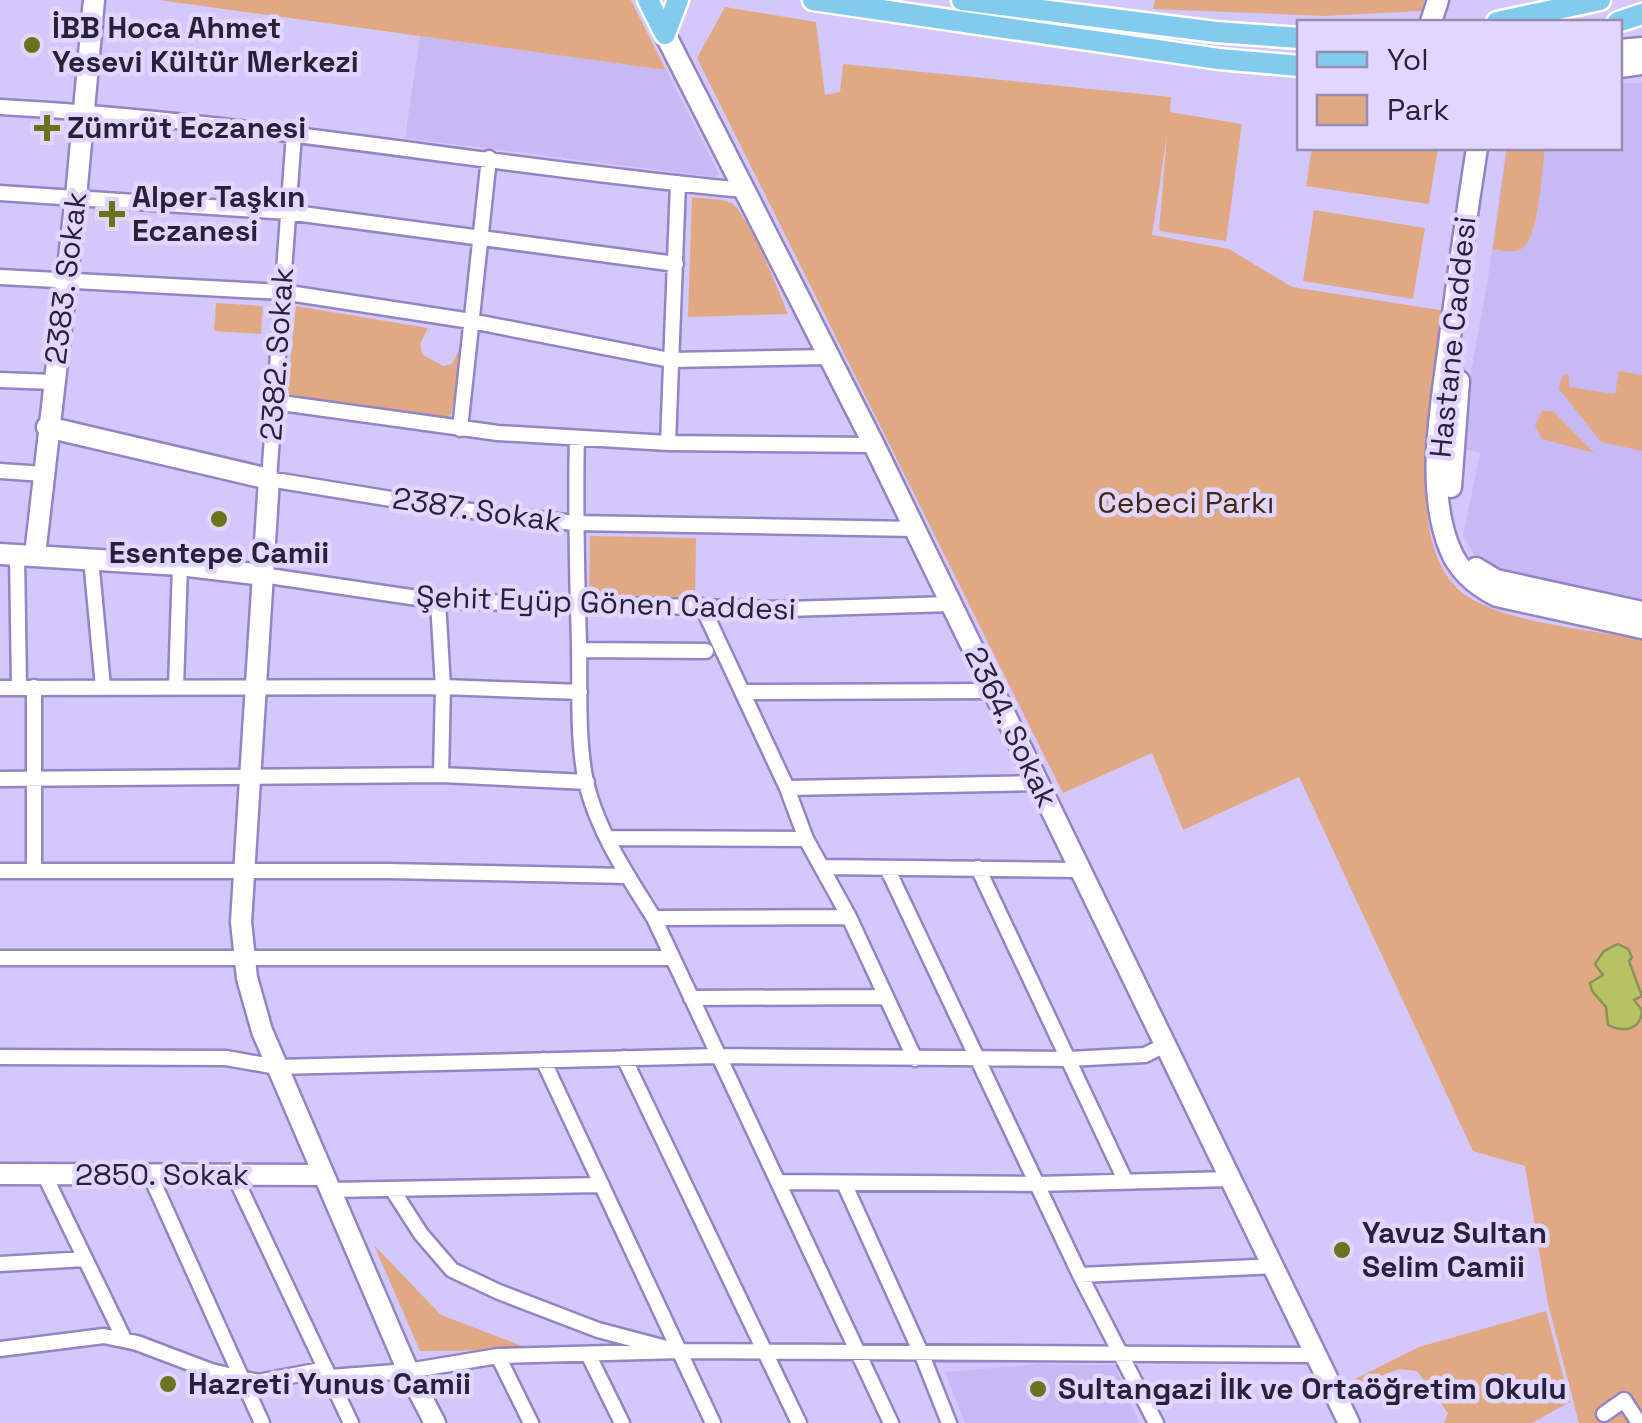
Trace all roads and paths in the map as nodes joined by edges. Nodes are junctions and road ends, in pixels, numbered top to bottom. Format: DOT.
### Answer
graph roads {
  1 [pos="94,0"];
  2 [pos="648,0"];
  3 [pos="678,0"];
  4 [pos="813,0"];
  5 [pos="962,0"];
  6 [pos="1600,0"];
  7 [pos="1522,20"];
  8 [pos="665,34"];
  9 [pos="1297,38"];
  10 [pos="1297,66"];
  11 [pos="0,107"];
  12 [pos="84,112"];
  13 [pos="294,133"];
  14 [pos="1477,150"];
  15 [pos="1490,150"];
  16 [pos="490,158"];
  17 [pos="678,184"];
  18 [pos="744,190"];
  19 [pos="0,193"];
  20 [pos="76,196"];
  21 [pos="287,212"];
  22 [pos="481,240"];
  23 [pos="676,264"];
  24 [pos="0,277"];
  25 [pos="66,279"];
  26 [pos="282,292"];
  27 [pos="471,321"];
  28 [pos="829,357"];
  29 [pos="670,360"];
  30 [pos="0,380"];
  31 [pos="53,382"];
  32 [pos="274,402"];
  33 [pos="47,427"];
  34 [pos="460,429"];
  35 [pos="577,438"];
  36 [pos="668,443"];
  37 [pos="874,446"];
  38 [pos="0,471"];
  39 [pos="44,474"];
  40 [pos="268,479"];
  41 [pos="574,523"];
  42 [pos="914,529"];
  43 [pos="17,554"];
  44 [pos="92,558"];
  45 [pos="180,564"];
  46 [pos="262,575"];
  47 [pos="438,601"];
  48 [pos="578,604"];
  49 [pos="951,604"];
  50 [pos="702,606"];
  51 [pos="1642,612"];
  52 [pos="1642,628"];
  53 [pos="579,650"];
  54 [pos="706,651"];
  55 [pos="26,687"];
  56 [pos="102,687"];
  57 [pos="176,687"];
  58 [pos="443,687"];
  59 [pos="0,688"];
  60 [pos="254,689"];
  61 [pos="993,691"];
  62 [pos="580,692"];
  63 [pos="743,692"];
  64 [pos="440,774"];
  65 [pos="250,777"];
  66 [pos="0,779"];
  67 [pos="33,779"];
  68 [pos="586,782"];
  69 [pos="1037,784"];
  70 [pos="787,788"];
  71 [pos="608,838"];
  72 [pos="806,840"];
  73 [pos="822,866"];
  74 [pos="887,868"];
  75 [pos="978,868"];
  76 [pos="1079,870"];
  77 [pos="0,871"];
  78 [pos="34,871"];
  79 [pos="243,873"];
  80 [pos="627,876"];
  81 [pos="848,917"];
  82 [pos="654,918"];
  83 [pos="245,956"];
  84 [pos="0,958"];
  85 [pos="672,958"];
  86 [pos="884,997"];
  87 [pos="691,998"];
  88 [pos="1166,1045"];
  89 [pos="718,1056"];
  90 [pos="0,1057"];
  91 [pos="624,1058"];
  92 [pos="978,1059"];
  93 [pos="1068,1059"];
  94 [pos="543,1060"];
  95 [pos="915,1060"];
  96 [pos="276,1067"];
  97 [pos="0,1174"];
  98 [pos="44,1174"];
  99 [pos="150,1175"];
  100 [pos="234,1175"];
  101 [pos="1231,1178"];
  102 [pos="1124,1180"];
  103 [pos="327,1182"];
  104 [pos="778,1182"];
  105 [pos="844,1183"];
  106 [pos="1037,1184"];
  107 [pos="602,1185"];
  108 [pos="392,1188"];
  109 [pos="86,1259"];
  110 [pos="0,1264"];
  111 [pos="1275,1266"];
  112 [pos="1080,1275"];
  113 [pos="124,1339"];
  114 [pos="0,1349"];
  115 [pos="681,1352"];
  116 [pos="588,1354"];
  117 [pos="768,1354"];
  118 [pos="1122,1354"];
  119 [pos="1317,1354"];
  120 [pos="861,1355"];
  121 [pos="922,1355"];
  122 [pos="498,1356"];
  123 [pos="408,1371"];
  124 [pos="328,1373"];
  125 [pos="242,1378"];
  126 [pos="1604,1414"];
  127 [pos="262,1423"];
  128 [pos="350,1423"];
  129 [pos="435,1423"];
  130 [pos="531,1423"];
  131 [pos="622,1423"];
  132 [pos="714,1423"];
  133 [pos="800,1423"];
  134 [pos="891,1423"];
  135 [pos="949,1423"];
  136 [pos="1156,1423"];
  137 [pos="1350,1423"];
  138 [pos="1639,1423"];
  1 -- 12 [label="main road, 2383. Sokak"];
  2 -- 8 [label="main road"];
  3 -- 8 [label="main road"];
  4 -- 10 [label="main road"];
  5 -- 9 [label="main road"];
  6 -- 7 [label="main road"];
  8 -- 18 [label="main road, 2364. Sokak"];
  11 -- 12 [label="street"];
  12 -- 13 [label="street"];
  12 -- 20 [label="main road, 2383. Sokak"];
  13 -- 16 [label="street"];
  13 -- 21 [label="street, 2382. Sokak"];
  14 -- 52 [label="main road, Hastane Caddesi"];
  15 -- 51 [label="main road, Hastane Caddesi"];
  16 -- 17 [label="street"];
  16 -- 22 [label="street"];
  17 -- 18 [label="street"];
  17 -- 23 [label="street"];
  18 -- 28 [label="main road, 2364. Sokak"];
  19 -- 20 [label="street"];
  20 -- 21 [label="street"];
  20 -- 25 [label="main road, 2383. Sokak"];
  21 -- 22 [label="street"];
  21 -- 26 [label="street, 2382. Sokak"];
  22 -- 23 [label="street"];
  22 -- 27 [label="street"];
  23 -- 29 [label="street"];
  24 -- 25 [label="street"];
  25 -- 26 [label="street"];
  25 -- 31 [label="main road, 2383. Sokak"];
  26 -- 27 [label="street"];
  26 -- 32 [label="street, 2382. Sokak"];
  27 -- 29 [label="street"];
  27 -- 34 [label="street"];
  28 -- 29 [label="street"];
  28 -- 37 [label="main road, 2364. Sokak"];
  29 -- 36 [label="street"];
  30 -- 31 [label="street"];
  31 -- 33 [label="main road, 2383. Sokak"];
  32 -- 34 [label="street"];
  32 -- 40 [label="street, 2382. Sokak"];
  33 -- 39 [label="main road, 2383. Sokak"];
  33 -- 40 [label="main road, 2387. Sokak"];
  34 -- 35 [label="street"];
  35 -- 36 [label="street"];
  35 -- 41 [label="street"];
  36 -- 37 [label="street"];
  37 -- 42 [label="main road, 2364. Sokak"];
  38 -- 39 [label="street"];
  39 -- 43 [label="main road, 2383. Sokak"];
  40 -- 41 [label="street, 2387. Sokak"];
  40 -- 46 [label="main road, 2382. Sokak"];
  41 -- 42 [label="street, 2387. Sokak"];
  41 -- 48 [label="street"];
  42 -- 49 [label="main road, 2364. Sokak"];
  43 -- 44 [label="main road"];
  43 -- 55 [label="street"];
  44 -- 45 [label="main road"];
  44 -- 56 [label="street"];
  45 -- 46 [label="main road"];
  45 -- 57 [label="street"];
  46 -- 47 [label="street, Şehit Eyüp Gönen Caddesi"];
  46 -- 60 [label="main road, 2382. Sokak"];
  47 -- 48 [label="street, Şehit Eyüp Gönen Caddesi"];
  47 -- 58 [label="street"];
  48 -- 50 [label="street, Şehit Eyüp Gönen Caddesi"];
  48 -- 53 [label="street"];
  49 -- 50 [label="street, Şehit Eyüp Gönen Caddesi"];
  49 -- 61 [label="main road, 2364. Sokak"];
  50 -- 63 [label="street"];
  53 -- 54 [label="street"];
  53 -- 62 [label="street"];
  55 -- 56 [label="street"];
  55 -- 59 [label="street"];
  55 -- 67 [label="street"];
  56 -- 57 [label="street"];
  57 -- 60 [label="street"];
  58 -- 60 [label="street"];
  58 -- 62 [label="street"];
  58 -- 64 [label="street"];
  60 -- 65 [label="main road, 2382. Sokak"];
  61 -- 63 [label="street"];
  61 -- 69 [label="main road, 2364. Sokak"];
  62 -- 68 [label="street"];
  63 -- 70 [label="street"];
  64 -- 65 [label="street"];
  64 -- 68 [label="street"];
  65 -- 67 [label="street"];
  65 -- 79 [label="main road, 2382. Sokak"];
  66 -- 67 [label="street"];
  67 -- 78 [label="street"];
  68 -- 71 [label="street"];
  69 -- 70 [label="street"];
  69 -- 76 [label="main road, 2364. Sokak"];
  70 -- 72 [label="street"];
  71 -- 72 [label="street"];
  71 -- 80 [label="street"];
  72 -- 73 [label="street"];
  73 -- 74 [label="street"];
  73 -- 81 [label="street"];
  74 -- 75 [label="street"];
  74 -- 92 [label="street"];
  75 -- 76 [label="street"];
  75 -- 93 [label="street"];
  76 -- 88 [label="main road, 2364. Sokak"];
  77 -- 78 [label="street"];
  78 -- 79 [label="street"];
  79 -- 80 [label="street"];
  79 -- 83 [label="main road, 2382. Sokak"];
  80 -- 82 [label="street"];
  81 -- 82 [label="street"];
  81 -- 86 [label="street"];
  82 -- 85 [label="street"];
  83 -- 84 [label="street"];
  83 -- 85 [label="street"];
  83 -- 96 [label="main road, 2382. Sokak"];
  85 -- 87 [label="street"];
  86 -- 87 [label="street"];
  86 -- 95 [label="street"];
  87 -- 89 [label="street"];
  88 -- 93 [label="street"];
  88 -- 101 [label="main road, 2364. Sokak"];
  89 -- 91 [label="street"];
  89 -- 95 [label="street"];
  89 -- 104 [label="street"];
  90 -- 96 [label="street"];
  91 -- 94 [label="street"];
  91 -- 117 [label="street"];
  92 -- 93 [label="street"];
  92 -- 95 [label="street"];
  92 -- 106 [label="street"];
  93 -- 102 [label="street"];
  94 -- 96 [label="street"];
  94 -- 107 [label="street"];
  96 -- 103 [label="main road, 2382. Sokak"];
  97 -- 98 [label="main road, 2850. Sokak"];
  98 -- 99 [label="main road, 2850. Sokak"];
  98 -- 109 [label="street"];
  99 -- 100 [label="main road, 2850. Sokak"];
  99 -- 125 [label="street"];
  100 -- 103 [label="main road, 2850. Sokak"];
  100 -- 124 [label="street"];
  101 -- 102 [label="street"];
  101 -- 111 [label="main road, 2364. Sokak"];
  102 -- 106 [label="street"];
  103 -- 108 [label="street"];
  103 -- 123 [label="main road, 2382. Sokak"];
  104 -- 105 [label="street"];
  104 -- 120 [label="street"];
  105 -- 106 [label="street"];
  105 -- 121 [label="street"];
  106 -- 112 [label="street"];
  107 -- 108 [label="street"];
  107 -- 115 [label="street"];
  108 -- 115 [label="street"];
  109 -- 110 [label="street"];
  109 -- 113 [label="street"];
  111 -- 112 [label="street"];
  111 -- 119 [label="main road, 2364. Sokak"];
  112 -- 118 [label="street"];
  113 -- 114 [label="street"];
  113 -- 125 [label="street"];
  115 -- 116 [label="street"];
  115 -- 117 [label="street"];
  115 -- 132 [label="street"];
  116 -- 122 [label="street"];
  116 -- 131 [label="street"];
  117 -- 120 [label="street"];
  117 -- 133 [label="street"];
  118 -- 119 [label="street"];
  118 -- 121 [label="street"];
  118 -- 136 [label="street"];
  119 -- 137 [label="main road, 2364. Sokak"];
  120 -- 121 [label="street"];
  120 -- 134 [label="street"];
  121 -- 135 [label="street"];
  122 -- 123 [label="street"];
  122 -- 130 [label="street"];
  123 -- 124 [label="street"];
  123 -- 129 [label="main road, 2382. Sokak"];
  124 -- 125 [label="street"];
  124 -- 128 [label="street"];
  125 -- 127 [label="street"];
  126 -- 138 [label="street"];
}
